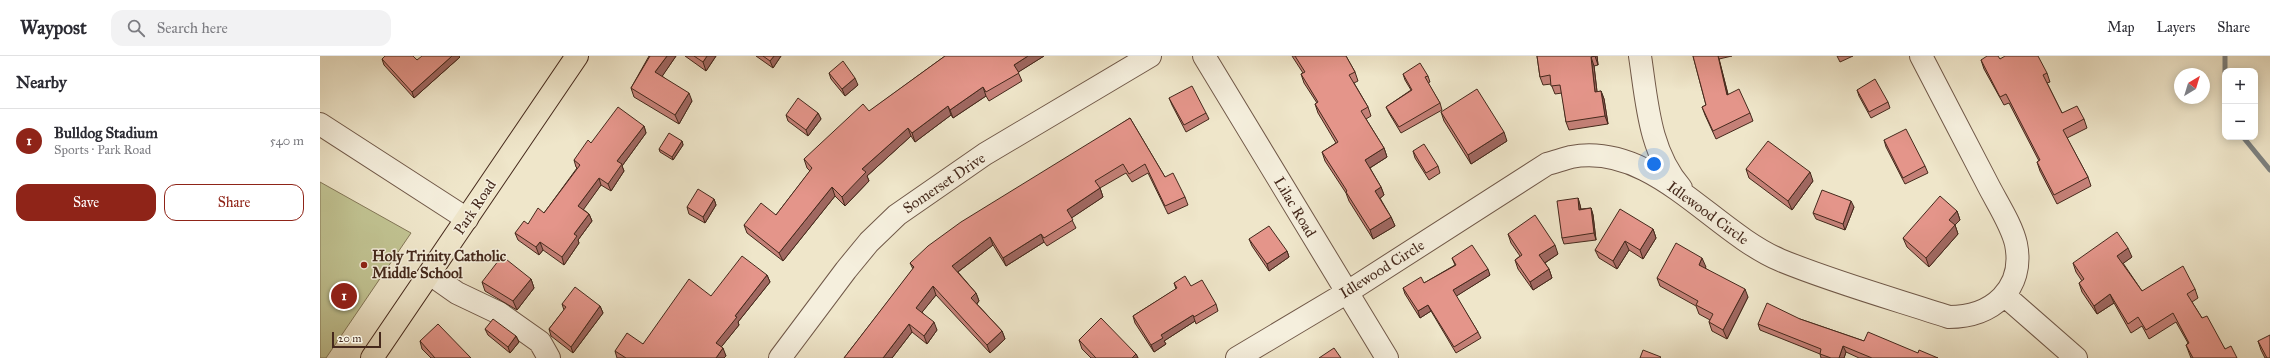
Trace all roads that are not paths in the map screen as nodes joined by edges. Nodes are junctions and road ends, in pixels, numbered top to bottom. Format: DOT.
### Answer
graph roads {
  1 [pos="577,56"];
  2 [pos="1150,56"];
  3 [pos="1204,56"];
  4 [pos="1640,56"];
  5 [pos="1921,56"];
  6 [pos="320,124"];
  7 [pos="1690,199"];
  8 [pos="467,219"];
  9 [pos="430,274"];
  10 [pos="1346,293"];
  11 [pos="2004,295"];
  12 [pos="375,357"];
  13 [pos="549,358"];
  14 [pos="780,358"];
  15 [pos="1237,358"];
  16 [pos="1387,358"];
  17 [pos="2076,358"];
  1 -- 8 [label="main road, Park Road"];
  2 -- 14 [label="street, Somerset Drive"];
  3 -- 10 [label="street, Lilac Road"];
  4 -- 7 [label="street"];
  5 -- 11 [label="street, Idlewood Circle"];
  6 -- 8 [label="street"];
  7 -- 10 [label="street, Idlewood Circle"];
  7 -- 11 [label="street, Idlewood Circle"];
  8 -- 9 [label="main road, Park Road"];
  9 -- 12 [label="main road, Park Road"];
  9 -- 13 [label="street"];
  10 -- 15 [label="street, Idlewood Circle"];
  10 -- 16 [label="street, Lilac Road"];
  11 -- 17 [label="street"];
}
